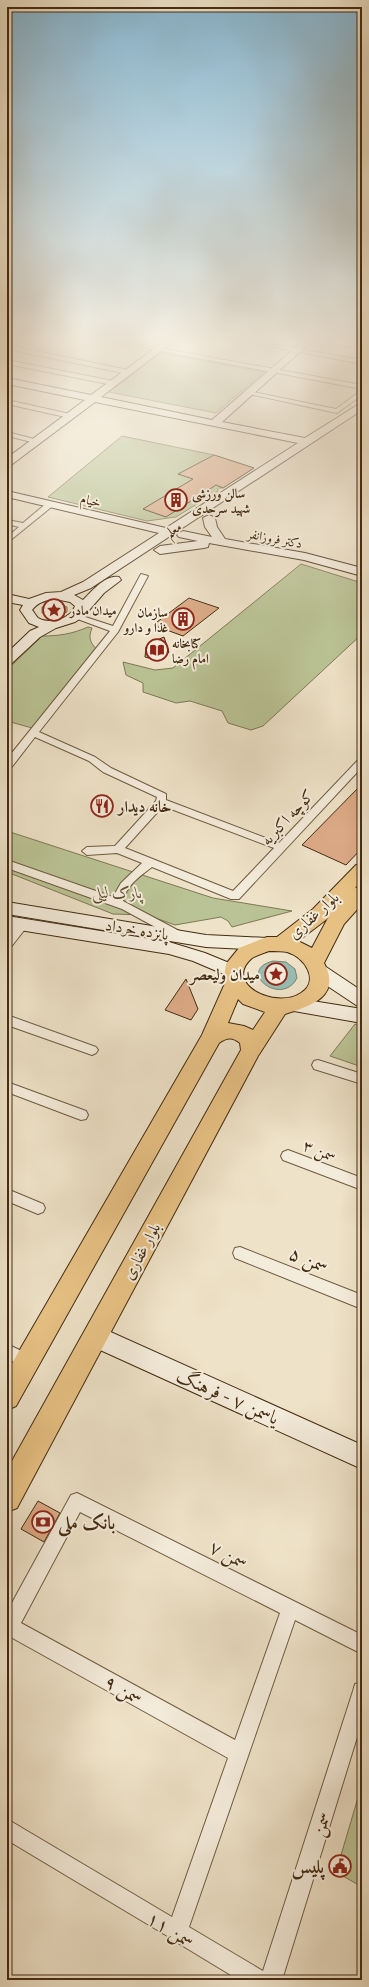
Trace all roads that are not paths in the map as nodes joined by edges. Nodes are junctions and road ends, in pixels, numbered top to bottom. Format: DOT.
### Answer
graph roads {
  1 [pos="47,433"];
  2 [pos="262,433"];
  3 [pos="321,433"];
  4 [pos="337,433"];
  5 [pos="7,434"];
  6 [pos="36,441"];
  7 [pos="307,442"];
  8 [pos="7,462"];
  9 [pos="7,494"];
  10 [pos="51,504"];
  11 [pos="190,518"];
  12 [pos="209,518"];
  13 [pos="7,522"];
  14 [pos="130,524"];
  15 [pos="24,526"];
  16 [pos="168,532"];
  17 [pos="183,535"];
  18 [pos="7,540"];
  19 [pos="221,542"];
  20 [pos="141,550"];
  21 [pos="160,550"];
  22 [pos="362,572"];
  23 [pos="144,576"];
  24 [pos="62,596"];
  25 [pos="7,598"];
  26 [pos="30,603"];
  27 [pos="79,613"];
  28 [pos="30,618"];
  29 [pos="53,624"];
  30 [pos="115,630"];
  31 [pos="7,647"];
  32 [pos="7,660"];
  33 [pos="33,733"];
  34 [pos="362,761"];
  35 [pos="7,766"];
  36 [pos="161,802"];
  37 [pos="280,847"];
  38 [pos="118,849"];
  39 [pos="86,851"];
  40 [pos="150,862"];
  41 [pos="7,864"];
  42 [pos="362,869"];
  43 [pos="362,892"];
  44 [pos="117,903"];
  45 [pos="7,908"];
  46 [pos="15,923"];
  47 [pos="179,936"];
  48 [pos="7,944"];
  49 [pos="274,944"];
  50 [pos="317,967"];
  51 [pos="234,977"];
  52 [pos="362,1000"];
  53 [pos="287,1006"];
  54 [pos="362,1016"];
  55 [pos="7,1020"];
  56 [pos="212,1037"];
  57 [pos="92,1050"];
  58 [pos="251,1050"];
  59 [pos="318,1065"];
  60 [pos="362,1080"];
  61 [pos="7,1086"];
  62 [pos="81,1115"];
  63 [pos="288,1156"];
  64 [pos="362,1184"];
  65 [pos="7,1195"];
  66 [pos="38,1208"];
  67 [pos="240,1253"];
  68 [pos="362,1302"];
  69 [pos="95,1336"];
  70 [pos="7,1351"];
  71 [pos="28,1361"];
  72 [pos="7,1397"];
  73 [pos="362,1456"];
  74 [pos="7,1498"];
  75 [pos="290,1608"];
  76 [pos="9,1626"];
  77 [pos="362,1645"];
  78 [pos="362,1691"];
  79 [pos="239,1753"];
  80 [pos="7,1830"];
  81 [pos="177,1933"];
  82 [pos="259,1980"];
  83 [pos="271,1980"];
  1 -- 6 [label="street"];
  2 -- 7 [label="street"];
  3 -- 7 [label="street, معلم"];
  4 -- 12 [label="street, معلم"];
  5 -- 6 [label="street"];
  6 -- 8 [label="street"];
  7 -- 11 [label="street, معلم"];
  9 -- 10 [label="street, خیام"];
  10 -- 14 [label="street, خیام"];
  10 -- 15 [label="street"];
  11 -- 14 [label="street"];
  11 -- 16 [label="street, معلم"];
  12 -- 17 [label="street, معلم"];
  12 -- 19 [label="street"];
  13 -- 15 [label="street"];
  14 -- 16 [label="street, خیام"];
  14 -- 20 [label="street"];
  15 -- 18 [label="street"];
  16 -- 20 [label="street, معلم"];
  17 -- 19 [label="street, دکتر فروزانفر"];
  17 -- 21 [label="street, معلم"];
  19 -- 21 [label="street"];
  19 -- 22 [label="street, دکتر فروزانفر"];
  20 -- 24 [label="street, معلم"];
  21 -- 27 [label="street, معلم"];
  23 -- 30 [label="street"];
  24 -- 26 [label="street"];
  24 -- 27 [label="street"];
  25 -- 26 [label="street"];
  26 -- 28 [label="street"];
  27 -- 29 [label="street"];
  27 -- 30 [label="street"];
  28 -- 29 [label="street"];
  28 -- 31 [label="street"];
  29 -- 32 [label="street"];
  30 -- 33 [label="street"];
  33 -- 35 [label="street"];
  33 -- 36 [label="street"];
  34 -- 37 [label="street, کوچه اکبریه"];
  36 -- 37 [label="street"];
  36 -- 38 [label="street"];
  37 -- 40 [label="street, کوچه اکبریه"];
  38 -- 39 [label="street"];
  38 -- 40 [label="street"];
  40 -- 44 [label="street"];
  41 -- 44 [label="street"];
  42 -- 49 [label="main road, بلوار غفاری"];
  43 -- 50 [label="main road, بلوار غفاری"];
  44 -- 47 [label="street"];
  45 -- 47 [label="street, پانزده خرداد"];
  46 -- 48 [label="street"];
  46 -- 51 [label="street, پانزده خرداد"];
  47 -- 49 [label="street, پانزده خرداد"];
  49 -- 50 [label="main road"];
  49 -- 51 [label="main road"];
  50 -- 52 [label="street"];
  50 -- 53 [label="main road"];
  51 -- 53 [label="main road"];
  51 -- 56 [label="main road"];
  53 -- 54 [label="street"];
  53 -- 58 [label="main road, بلوار غفاری"];
  55 -- 57 [label="street"];
  56 -- 58 [label="main road"];
  56 -- 71 [label="main road"];
  58 -- 69 [label="main road, بلوار غفاری"];
  59 -- 60 [label="street"];
  61 -- 62 [label="street"];
  63 -- 64 [label="street, سمن ۳"];
  65 -- 66 [label="street"];
  67 -- 68 [label="street, سمن ۵"];
  69 -- 73 [label="street, یاسمن ۷ - فرهنگ"];
  69 -- 74 [label="main road, بلوار غفاری"];
  70 -- 71 [label="street"];
  71 -- 72 [label="main road"];
  75 -- 76 [label="street, سمن ۷"];
  75 -- 77 [label="street, سمن ۷"];
  75 -- 79 [label="street"];
  76 -- 79 [label="street, سمن ۹"];
  78 -- 83 [label="street, سمن"];
  79 -- 81 [label="street"];
  80 -- 81 [label="street, سمن ۱۱"];
  81 -- 82 [label="street, سمن ۱۱"];
}
